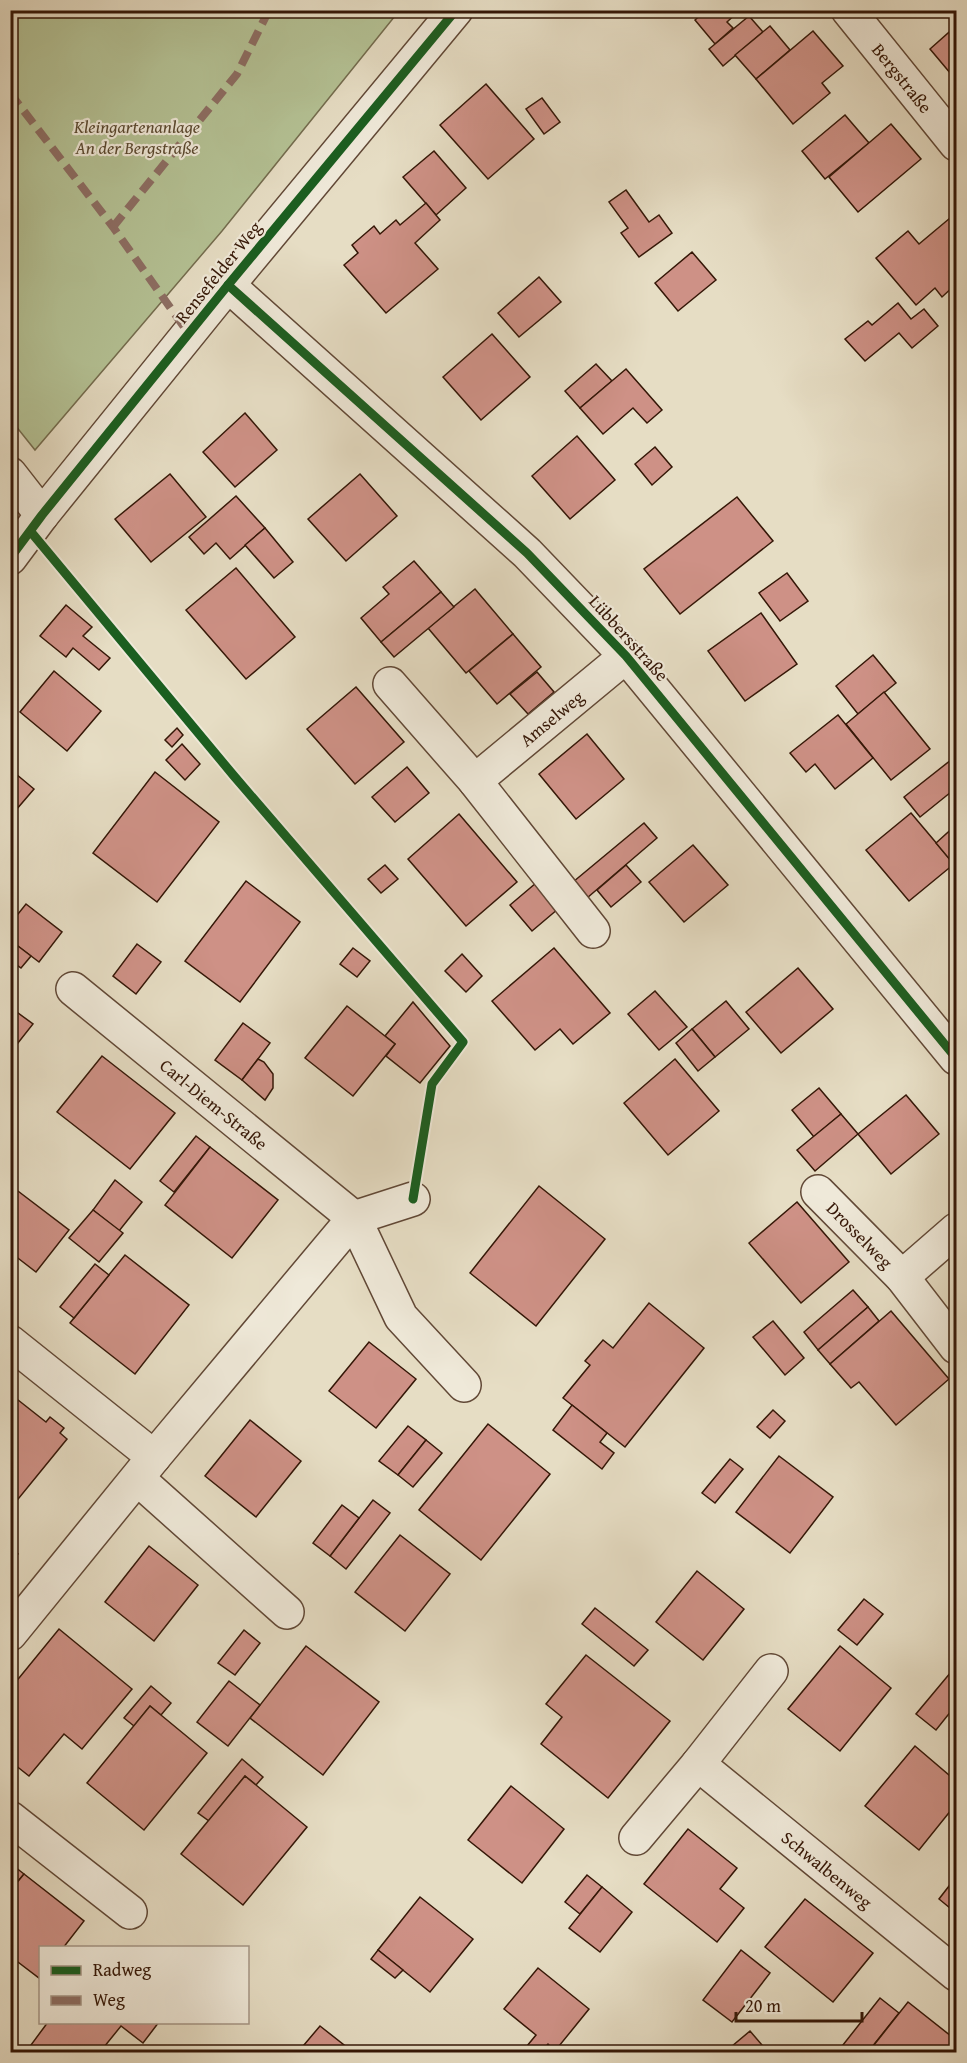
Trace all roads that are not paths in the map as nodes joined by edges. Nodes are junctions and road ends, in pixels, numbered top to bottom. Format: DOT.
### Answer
graph roads {
  1 [pos="456,10"];
  2 [pos="849,10"];
  3 [pos="957,144"];
  4 [pos="228,285"];
  5 [pos="10,474"];
  6 [pos="42,515"];
  7 [pos="10,558"];
  8 [pos="626,656"];
  9 [pos="390,684"];
  10 [pos="475,781"];
  11 [pos="594,931"];
  12 [pos="74,989"];
  13 [pos="957,1059"];
  14 [pos="818,1192"];
  15 [pos="413,1199"];
  16 [pos="354,1218"];
  17 [pos="957,1230"];
  18 [pos="902,1277"];
  19 [pos="10,1341"];
  20 [pos="957,1347"];
  21 [pos="464,1385"];
  22 [pos="146,1468"];
  23 [pos="287,1612"];
  24 [pos="10,1634"];
  25 [pos="771,1671"];
  26 [pos="698,1764"];
  27 [pos="10,1818"];
  28 [pos="636,1838"];
  29 [pos="130,1912"];
  30 [pos="957,1974"];
  1 -- 4 [label="street, Rensefelder Weg"];
  2 -- 3 [label="street, Bergstraße"];
  4 -- 6 [label="street, Rensefelder Weg"];
  4 -- 8 [label="street, Lübbersstraße"];
  5 -- 6 [label="street"];
  6 -- 7 [label="street, Rensefelder Weg"];
  8 -- 10 [label="street, Amselweg"];
  8 -- 13 [label="street, Lübbersstraße"];
  9 -- 10 [label="street"];
  10 -- 11 [label="street"];
  12 -- 16 [label="street, Carl-Diem-Straße"];
  14 -- 18 [label="street, Drosselweg"];
  15 -- 16 [label="street"];
  16 -- 21 [label="street, Carl-Diem-Straße"];
  16 -- 22 [label="street"];
  17 -- 18 [label="street, Drosselweg"];
  18 -- 20 [label="street, Drosselweg"];
  19 -- 22 [label="street"];
  22 -- 23 [label="street"];
  22 -- 24 [label="street"];
  25 -- 26 [label="street"];
  26 -- 28 [label="street"];
  26 -- 30 [label="street, Schwalbenweg"];
  27 -- 29 [label="street"];
}
